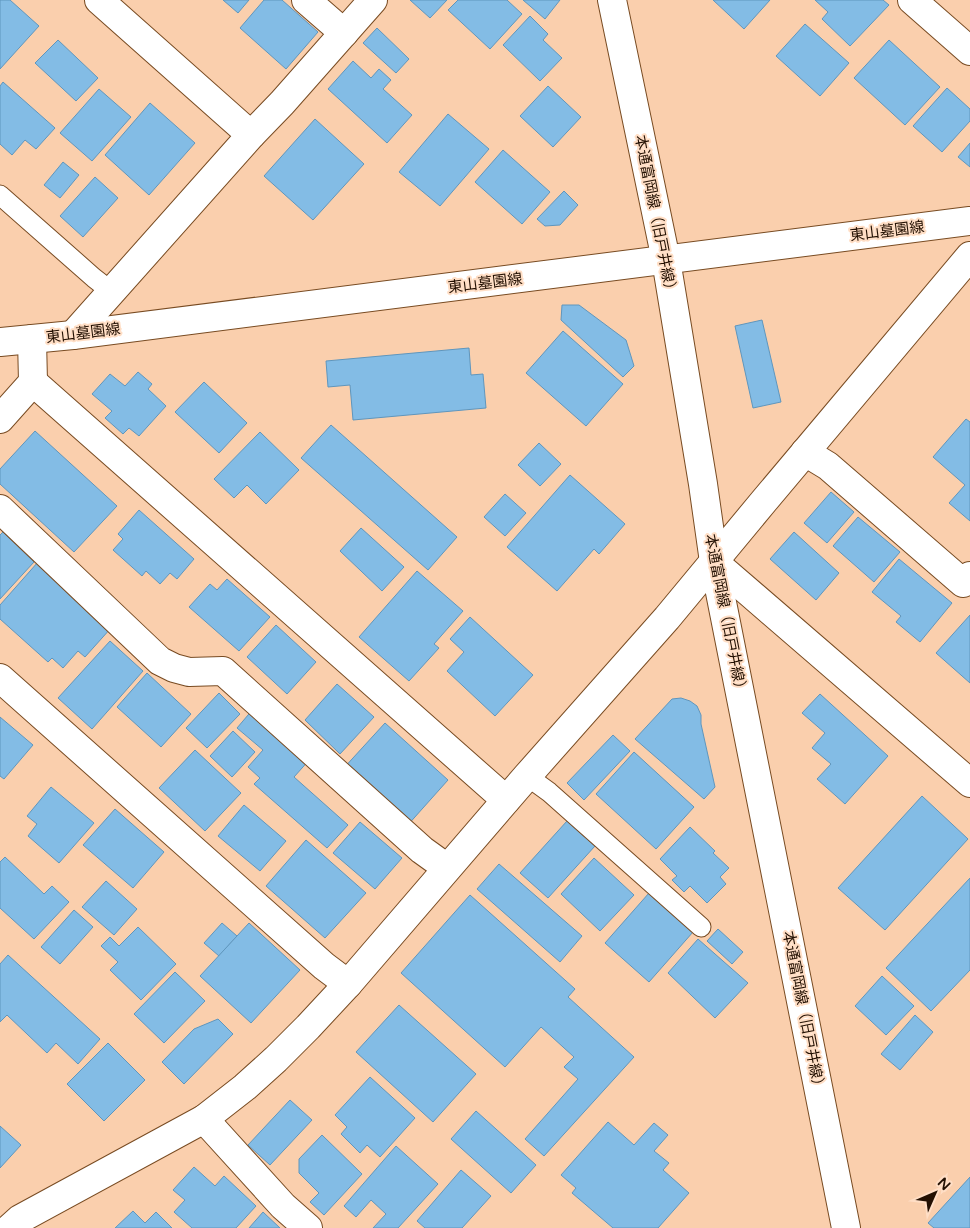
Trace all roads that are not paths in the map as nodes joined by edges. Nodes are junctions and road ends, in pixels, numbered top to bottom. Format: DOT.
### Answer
graph roads {
  1 [pos="99,0"];
  2 [pos="306,0"];
  3 [pos="373,0"];
  4 [pos="612,0"];
  5 [pos="912,0"];
  6 [pos="344,33"];
  7 [pos="970,51"];
  8 [pos="251,135"];
  9 [pos="0,195"];
  10 [pos="970,221"];
  11 [pos="970,256"];
  12 [pos="666,260"];
  13 [pos="112,292"];
  14 [pos="73,335"];
  15 [pos="32,339"];
  16 [pos="0,342"];
  17 [pos="33,382"];
  18 [pos="0,419"];
  19 [pos="805,452"];
  20 [pos="0,509"];
  21 [pos="714,562"];
  22 [pos="970,576"];
  23 [pos="0,678"];
  24 [pos="527,776"];
  25 [pos="970,783"];
  26 [pos="506,800"];
  27 [pos="447,868"];
  28 [pos="701,927"];
  29 [pos="348,984"];
  30 [pos="204,1119"];
  31 [pos="10,1228"];
  32 [pos="308,1228"];
  33 [pos="846,1228"];
  1 -- 8 [label="street"];
  2 -- 6 [label="street"];
  3 -- 6 [label="street"];
  4 -- 12 [label="street, 本通富岡線（旧戸井線）"];
  5 -- 7 [label="street"];
  6 -- 8 [label="street"];
  8 -- 13 [label="street"];
  9 -- 13 [label="lane"];
  10 -- 12 [label="street, 東山墓園線"];
  11 -- 19 [label="street"];
  12 -- 14 [label="street, 東山墓園線"];
  12 -- 21 [label="street, 本通富岡線（旧戸井線）"];
  13 -- 14 [label="street"];
  14 -- 15 [label="street, 東山墓園線"];
  15 -- 16 [label="street, 東山墓園線"];
  15 -- 17 [label="street"];
  17 -- 18 [label="street"];
  17 -- 26 [label="street"];
  19 -- 21 [label="street"];
  19 -- 22 [label="street"];
  20 -- 27 [label="street"];
  21 -- 24 [label="street"];
  21 -- 25 [label="street"];
  21 -- 33 [label="street, 本通富岡線（旧戸井線）"];
  23 -- 29 [label="street"];
  24 -- 26 [label="street"];
  24 -- 28 [label="lane"];
  26 -- 27 [label="street"];
  27 -- 29 [label="street"];
  29 -- 30 [label="street"];
  30 -- 31 [label="street"];
  30 -- 32 [label="street"];
}
